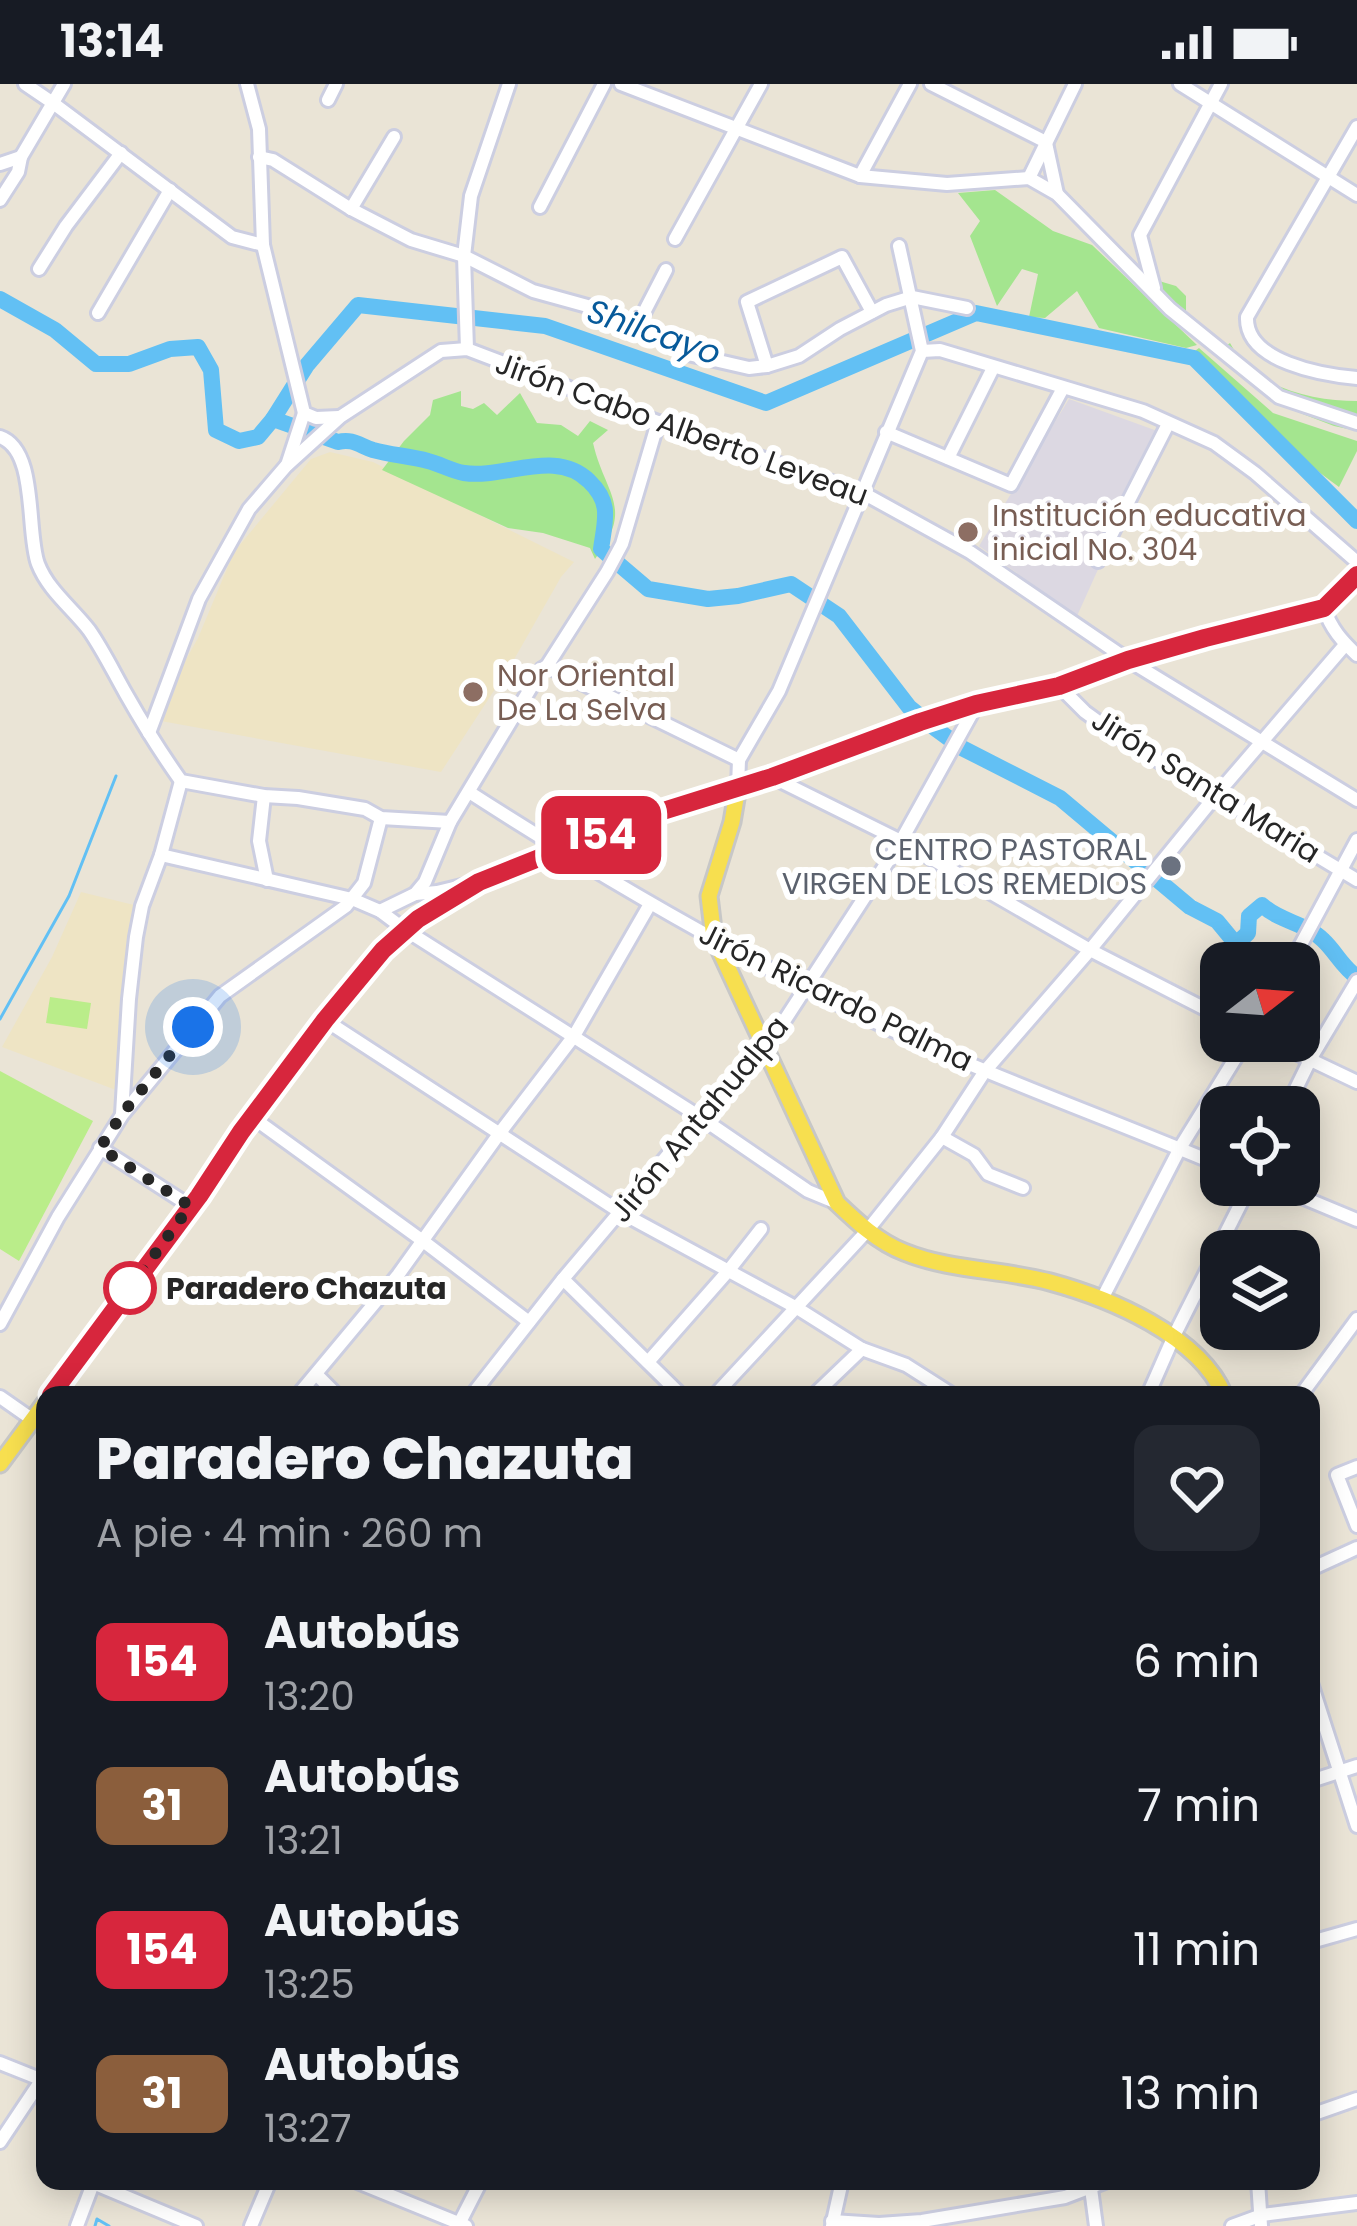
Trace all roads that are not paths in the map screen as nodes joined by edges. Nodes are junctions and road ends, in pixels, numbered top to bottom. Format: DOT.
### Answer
graph roads {
  1 [pos="25,84"];
  2 [pos="64,84"];
  3 [pos="248,84"];
  4 [pos="336,84"];
  5 [pos="509,84"];
  6 [pos="604,84"];
  7 [pos="621,84"];
  8 [pos="761,84"];
  9 [pos="910,84"];
  10 [pos="931,84"];
  11 [pos="1075,84"];
  12 [pos="1180,84"];
  13 [pos="1221,84"];
  14 [pos="328,100"];
  15 [pos="53,103"];
  16 [pos="1211,103"];
  17 [pos="1357,127"];
  18 [pos="738,128"];
  19 [pos="394,137"];
  20 [pos="1046,142"];
  21 [pos="122,153"];
  22 [pos="21,157"];
  23 [pos="259,157"];
  24 [pos="0,164"];
  25 [pos="860,176"];
  26 [pos="1330,176"];
  27 [pos="1028,178"];
  28 [pos="170,190"];
  29 [pos="1057,194"];
  30 [pos="1357,195"];
  31 [pos="0,200"];
  32 [pos="540,207"];
  33 [pos="350,209"];
  34 [pos="675,239"];
  35 [pos="263,244"];
  36 [pos="899,246"];
  37 [pos="464,260"];
  38 [pos="39,269"];
  39 [pos="666,270"];
  40 [pos="1156,295"];
  41 [pos="912,301"];
  42 [pos="967,308"];
  43 [pos="872,312"];
  44 [pos="98,313"];
  45 [pos="637,326"];
  46 [pos="467,345"];
  47 [pos="922,351"];
  48 [pos="767,366"];
  49 [pos="993,368"];
  50 [pos="1357,378"];
  51 [pos="1063,388"];
  52 [pos="304,413"];
  53 [pos="340,417"];
  54 [pos="658,422"];
  55 [pos="1357,423"];
  56 [pos="1168,424"];
  57 [pos="886,433"];
  58 [pos="0,437"];
  59 [pos="947,458"];
  60 [pos="286,466"];
  61 [pos="862,493"];
  62 [pos="1098,561"];
  63 [pos="1357,562"];
  64 [pos="1357,575"];
  65 [pos="1324,608"];
  66 [pos="1345,645"];
  67 [pos="1357,655"];
  68 [pos="1128,660"];
  69 [pos="547,666"];
  70 [pos="1059,686"];
  71 [pos="976,704"];
  72 [pos="149,733"];
  73 [pos="1262,741"];
  74 [pos="739,760"];
  75 [pos="772,777"];
  76 [pos="181,781"];
  77 [pos="738,788"];
  78 [pos="469,792"];
  79 [pos="1217,794"];
  80 [pos="264,796"];
  81 [pos="1357,800"];
  82 [pos="381,818"];
  83 [pos="450,822"];
  84 [pos="1357,840"];
  85 [pos="901,842"];
  86 [pos="559,850"];
  87 [pos="161,855"];
  88 [pos="1341,869"];
  89 [pos="267,880"];
  90 [pos="1357,880"];
  91 [pos="479,882"];
  92 [pos="415,894"];
  93 [pos="352,899"];
  94 [pos="650,904"];
  95 [pos="380,911"];
  96 [pos="404,929"];
  97 [pos="714,938"];
  98 [pos="1303,942"];
  99 [pos="1090,950"];
  100 [pos="1354,986"];
  101 [pos="806,988"];
  102 [pos="1200,1006"];
  103 [pos="325,1020"];
  104 [pos="574,1036"];
  105 [pos="1320,1043"];
  106 [pos="766,1049"];
  107 [pos="1233,1062"];
  108 [pos="1319,1062"];
  109 [pos="985,1070"];
  110 [pos="1357,1082"];
  111 [pos="122,1114"];
  112 [pos="252,1117"];
  113 [pos="700,1117"];
  114 [pos="499,1134"];
  115 [pos="942,1137"];
  116 [pos="100,1148"];
  117 [pos="1180,1148"];
  118 [pos="1200,1157"];
  119 [pos="1023,1188"];
  120 [pos="837,1203"];
  121 [pos="1320,1205"];
  122 [pos="190,1206"];
  123 [pos="1239,1206"];
  124 [pos="620,1212"];
  125 [pos="1357,1220"];
  126 [pos="760,1228"];
  127 [pos="867,1231"];
  128 [pos="423,1241"];
  129 [pos="729,1270"];
  130 [pos="563,1279"];
  131 [pos="1102,1299"];
  132 [pos="797,1308"];
  133 [pos="1357,1318"];
  134 [pos="529,1322"];
  135 [pos="0,1324"];
  136 [pos="1174,1336"];
  137 [pos="862,1349"];
  138 [pos="648,1362"];
  139 [pos="316,1375"];
  140 [pos="60,1386"];
  141 [pos="306,1386"];
  142 [pos="328,1386"];
  143 [pos="479,1386"];
  144 [pos="672,1386"];
  145 [pos="723,1386"];
  146 [pos="823,1386"];
  147 [pos="938,1386"];
  148 [pos="1152,1386"];
  149 [pos="1218,1386"];
  150 [pos="1308,1386"];
  151 [pos="0,1397"];
  152 [pos="36,1416"];
  153 [pos="33,1420"];
  154 [pos="0,1464"];
  155 [pos="1357,1467"];
  156 [pos="1357,1526"];
  157 [pos="1357,1548"];
  158 [pos="1320,1565"];
  159 [pos="1320,1713"];
  160 [pos="1357,1766"];
  161 [pos="1339,1773"];
  162 [pos="1320,1778"];
  163 [pos="1357,1826"];
  164 [pos="1357,1929"];
  165 [pos="1320,1939"];
  166 [pos="0,2063"];
  167 [pos="36,2077"];
  168 [pos="36,2091"];
  169 [pos="1357,2099"];
  170 [pos="1320,2112"];
  171 [pos="0,2141"];
  172 [pos="91,2190"];
  173 [pos="113,2190"];
  174 [pos="266,2190"];
  175 [pos="377,2190"];
  176 [pos="478,2190"];
  177 [pos="840,2190"];
  178 [pos="1078,2190"];
  179 [pos="1091,2190"];
  180 [pos="1259,2190"];
  181 [pos="1357,2203"];
  182 [pos="1262,2220"];
  183 [pos="832,2223"];
  184 [pos="461,2225"];
  185 [pos="77,2226"];
  186 [pos="196,2226"];
  187 [pos="250,2226"];
  188 [pos="1096,2226"];
  189 [pos="1232,2226"];
  1 -- 15 [label="street"];
  2 -- 15 [label="street"];
  3 -- 23 [label="street"];
  4 -- 14 [label="street"];
  5 -- 37 [label="street"];
  6 -- 32 [label="street"];
  7 -- 18 [label="street"];
  8 -- 18 [label="street"];
  9 -- 25 [label="street"];
  10 -- 20 [label="street"];
  11 -- 20 [label="street"];
  12 -- 16 [label="street"];
  13 -- 16 [label="street"];
  15 -- 21 [label="street"];
  15 -- 22 [label="street"];
  16 -- 26 [label="street"];
  16 -- 40 [label="street"];
  17 -- 26 [label="street"];
  18 -- 25 [label="street"];
  18 -- 34 [label="street"];
  19 -- 33 [label="street"];
  20 -- 27 [label="street"];
  20 -- 29 [label="street"];
  21 -- 28 [label="street"];
  21 -- 38 [label="street"];
  22 -- 24 [label="street"];
  22 -- 31 [label="street"];
  23 -- 33 [label="street"];
  23 -- 35 [label="street"];
  25 -- 27 [label="street"];
  26 -- 30 [label="street"];
  26 -- 50 [label="street"];
  27 -- 29 [label="street"];
  28 -- 35 [label="street"];
  28 -- 44 [label="street"];
  29 -- 40 [label="street"];
  33 -- 37 [label="street"];
  35 -- 52 [label="street"];
  36 -- 41 [label="street"];
  37 -- 45 [label="street"];
  37 -- 46 [label="street"];
  39 -- 45 [label="street"];
  40 -- 55 [label="street"];
  41 -- 42 [label="street"];
  41 -- 43 [label="street"];
  41 -- 47 [label="street"];
  43 -- 48 [label="street"];
  43 -- 48 [label="street"];
  45 -- 48 [label="street"];
  46 -- 53 [label="street"];
  46 -- 54 [label="street, Jirón Cabo Alberto Leveau"];
  47 -- 49 [label="street"];
  47 -- 57 [label="street"];
  49 -- 51 [label="street"];
  49 -- 59 [label="street"];
  51 -- 56 [label="street"];
  51 -- 59 [label="street"];
  52 -- 53 [label="street"];
  52 -- 60 [label="street"];
  53 -- 60 [label="street"];
  54 -- 61 [label="street, Jirón Cabo Alberto Leveau"];
  54 -- 69 [label="street"];
  56 -- 62 [label="street"];
  56 -- 63 [label="street"];
  57 -- 59 [label="street"];
  57 -- 61 [label="street"];
  58 -- 72 [label="street"];
  60 -- 72 [label="street"];
  61 -- 68 [label="street, Jirón Cabo Alberto Leveau"];
  61 -- 74 [label="street"];
  64 -- 65 [label="main road"];
  65 -- 66 [label="street"];
  65 -- 68 [label="main road"];
  66 -- 67 [label="street"];
  66 -- 73 [label="street"];
  68 -- 70 [label="main road"];
  68 -- 73 [label="street, Jirón Cabo Alberto Leveau"];
  69 -- 74 [label="street"];
  69 -- 78 [label="street"];
  70 -- 71 [label="main road"];
  70 -- 79 [label="street, Jirón Santa Maria"];
  71 -- 75 [label="main road"];
  71 -- 85 [label="street, Jirón Antahualpa"];
  72 -- 76 [label="street"];
  73 -- 79 [label="street"];
  73 -- 81 [label="street, Jirón Cabo Alberto Leveau"];
  74 -- 77 [label="street"];
  75 -- 77 [label="main road"];
  75 -- 85 [label="street"];
  76 -- 80 [label="street"];
  76 -- 87 [label="street"];
  77 -- 86 [label="main road"];
  77 -- 97 [label="main road"];
  78 -- 83 [label="street"];
  78 -- 86 [label="street, Jirón Ricardo Palma"];
  79 -- 88 [label="street, Jirón Santa Maria"];
  79 -- 99 [label="street"];
  80 -- 82 [label="street"];
  80 -- 89 [label="street"];
  82 -- 83 [label="street"];
  82 -- 93 [label="street"];
  83 -- 92 [label="street"];
  84 -- 88 [label="street"];
  85 -- 99 [label="street"];
  85 -- 101 [label="street, Jirón Antahualpa"];
  86 -- 91 [label="main road"];
  86 -- 94 [label="street, Jirón Ricardo Palma"];
  87 -- 89 [label="street"];
  87 -- 111 [label="street"];
  88 -- 90 [label="street, Jirón Santa Maria"];
  88 -- 98 [label="street"];
  89 -- 93 [label="street"];
  91 -- 92 [label="street"];
  91 -- 96 [label="main road"];
  92 -- 95 [label="street"];
  93 -- 95 [label="street"];
  93 -- 111 [label="street"];
  94 -- 97 [label="street, Jirón Ricardo Palma"];
  94 -- 104 [label="street"];
  95 -- 96 [label="street"];
  96 -- 103 [label="main road"];
  96 -- 104 [label="street"];
  97 -- 101 [label="street, Jirón Ricardo Palma"];
  97 -- 106 [label="main road"];
  99 -- 102 [label="street"];
  99 -- 109 [label="street"];
  100 -- 105 [label="street"];
  101 -- 106 [label="street, Jirón Antahualpa"];
  101 -- 109 [label="street, Jirón Ricardo Palma"];
  103 -- 112 [label="main road"];
  103 -- 114 [label="street"];
  104 -- 113 [label="street"];
  104 -- 114 [label="street"];
  106 -- 113 [label="street, Jirón Antahualpa"];
  106 -- 120 [label="main road"];
  107 -- 117 [label="street"];
  108 -- 110 [label="street"];
  109 -- 115 [label="street"];
  109 -- 117 [label="street, Jirón Ricardo Palma"];
  111 -- 116 [label="street"];
  112 -- 122 [label="main road"];
  112 -- 128 [label="street"];
  113 -- 120 [label="street"];
  113 -- 124 [label="street, Jirón Antahualpa"];
  114 -- 124 [label="street"];
  114 -- 128 [label="street"];
  115 -- 119 [label="street"];
  115 -- 127 [label="street"];
  116 -- 122 [label="street"];
  116 -- 135 [label="street"];
  117 -- 118 [label="street, Jirón Ricardo Palma"];
  117 -- 131 [label="street"];
  120 -- 127 [label="main road"];
  121 -- 125 [label="street"];
  122 -- 140 [label="main road"];
  123 -- 136 [label="street"];
  124 -- 129 [label="street"];
  124 -- 130 [label="street, Jirón Antahualpa"];
  126 -- 129 [label="street"];
  127 -- 131 [label="main road"];
  127 -- 132 [label="street"];
  128 -- 134 [label="street"];
  128 -- 139 [label="street"];
  129 -- 132 [label="street"];
  129 -- 138 [label="street"];
  130 -- 134 [label="street, Jirón Antahualpa"];
  130 -- 138 [label="street"];
  131 -- 136 [label="main road"];
  132 -- 137 [label="street"];
  132 -- 145 [label="street"];
  133 -- 150 [label="street"];
  134 -- 143 [label="street, Jirón Antahualpa"];
  136 -- 148 [label="street"];
  136 -- 149 [label="main road"];
  137 -- 146 [label="street"];
  137 -- 147 [label="street"];
  138 -- 144 [label="street"];
  139 -- 141 [label="street"];
  139 -- 142 [label="street"];
  151 -- 153 [label="street"];
  152 -- 153 [label="main road"];
  153 -- 154 [label="main road"];
  155 -- 156 [label="street"];
  157 -- 158 [label="street"];
  159 -- 161 [label="street"];
  160 -- 161 [label="street"];
  161 -- 162 [label="street"];
  161 -- 163 [label="street"];
  164 -- 165 [label="street"];
  166 -- 167 [label="street"];
  168 -- 171 [label="street"];
  169 -- 170 [label="street"];
  172 -- 185 [label="street"];
  173 -- 186 [label="street"];
  174 -- 187 [label="street"];
  175 -- 184 [label="street"];
  176 -- 184 [label="street"];
  177 -- 183 [label="street"];
  178 -- 183 [label="street"];
  179 -- 188 [label="street"];
  180 -- 182 [label="street"];
  181 -- 182 [label="street"];
  182 -- 189 [label="street"];
}
